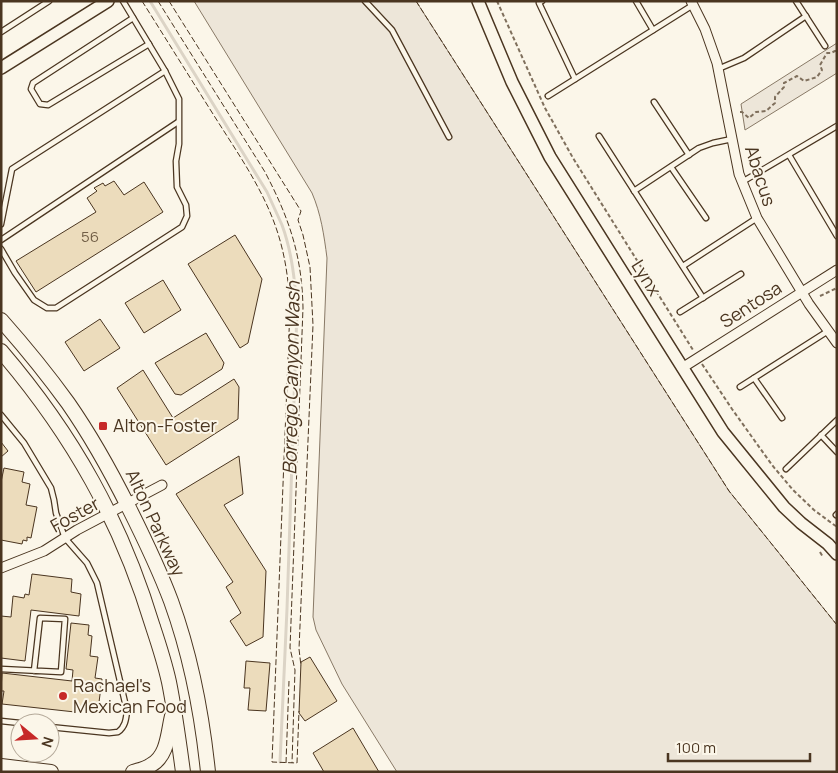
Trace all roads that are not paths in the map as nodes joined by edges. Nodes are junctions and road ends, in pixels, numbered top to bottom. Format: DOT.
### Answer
graph roads {
  1 [pos="50,1"];
  2 [pos="108,1"];
  3 [pos="123,1"];
  4 [pos="365,1"];
  5 [pos="478,1"];
  6 [pos="542,1"];
  7 [pos="636,1"];
  8 [pos="796,1"];
  9 [pos="692,3"];
  10 [pos="806,16"];
  11 [pos="133,18"];
  12 [pos="653,30"];
  13 [pos="1,32"];
  14 [pos="149,44"];
  15 [pos="825,46"];
  16 [pos="1,68"];
  17 [pos="718,69"];
  18 [pos="165,71"];
  19 [pos="575,79"];
  20 [pos="548,96"];
  21 [pos="654,102"];
  22 [pos="178,122"];
  23 [pos="837,126"];
  24 [pos="599,136"];
  25 [pos="449,137"];
  26 [pos="732,139"];
  27 [pos="689,155"];
  28 [pos="789,155"];
  29 [pos="671,167"];
  30 [pos="742,182"];
  31 [pos="634,191"];
  32 [pos="706,218"];
  33 [pos="757,218"];
  34 [pos="1,224"];
  35 [pos="837,236"];
  36 [pos="1,240"];
  37 [pos="1,249"];
  38 [pos="682,266"];
  39 [pos="837,270"];
  40 [pos="741,274"];
  41 [pos="802,292"];
  42 [pos="703,298"];
  43 [pos="680,312"];
  44 [pos="1,320"];
  45 [pos="828,331"];
  46 [pos="837,343"];
  47 [pos="1,350"];
  48 [pos="682,368"];
  49 [pos="754,378"];
  50 [pos="740,387"];
  51 [pos="1,415"];
  52 [pos="782,418"];
  53 [pos="837,420"];
  54 [pos="821,435"];
  55 [pos="837,452"];
  56 [pos="786,470"];
  57 [pos="162,485"];
  58 [pos="127,504"];
  59 [pos="110,514"];
  60 [pos="65,538"];
  61 [pos="832,545"];
  62 [pos="837,554"];
  63 [pos="1,568"];
  64 [pos="1,669"];
  65 [pos="34,671"];
  66 [pos="173,708"];
  67 [pos="60,728"];
  68 [pos="1,766"];
  69 [pos="51,772"];
  70 [pos="133,772"];
  71 [pos="183,772"];
  72 [pos="208,772"];
  1 -- 13 [label="lane"];
  2 -- 16 [label="street"];
  3 -- 11 [label="lane"];
  4 -- 25 [label="lane"];
  5 -- 48 [label="street, Lynx"];
  6 -- 19 [label="lane"];
  7 -- 12 [label="lane"];
  8 -- 10 [label="lane"];
  9 -- 12 [label="lane"];
  9 -- 17 [label="street, Abacus"];
  10 -- 15 [label="lane"];
  10 -- 17 [label="lane"];
  11 -- 14 [label="lane"];
  11 -- 14 [label="lane"];
  12 -- 19 [label="lane"];
  14 -- 18 [label="lane"];
  17 -- 26 [label="street, Abacus"];
  18 -- 22 [label="lane"];
  18 -- 34 [label="lane"];
  19 -- 20 [label="lane"];
  21 -- 27 [label="lane"];
  22 -- 36 [label="lane"];
  22 -- 37 [label="lane"];
  23 -- 28 [label="lane"];
  24 -- 31 [label="lane"];
  26 -- 27 [label="lane"];
  26 -- 30 [label="street, Abacus"];
  27 -- 29 [label="lane"];
  28 -- 30 [label="lane"];
  28 -- 35 [label="lane"];
  29 -- 31 [label="lane"];
  29 -- 32 [label="lane"];
  30 -- 33 [label="street, Abacus"];
  31 -- 38 [label="lane"];
  33 -- 38 [label="lane"];
  33 -- 41 [label="street, Abacus"];
  38 -- 42 [label="lane"];
  39 -- 41 [label="street, Sentosa"];
  40 -- 42 [label="lane"];
  41 -- 45 [label="street, Abacus"];
  41 -- 48 [label="street, Sentosa"];
  42 -- 43 [label="lane"];
  44 -- 58 [label="main road, Alton Parkway"];
  45 -- 46 [label="street, Abacus"];
  45 -- 49 [label="lane"];
  47 -- 59 [label="main road, Alton Parkway"];
  48 -- 61 [label="street, Lynx"];
  49 -- 50 [label="lane"];
  49 -- 52 [label="lane"];
  51 -- 60 [label="lane"];
  53 -- 54 [label="lane"];
  54 -- 55 [label="lane"];
  54 -- 56 [label="lane"];
  57 -- 58 [label="street, Foster"];
  58 -- 59 [label="street, Foster"];
  58 -- 72 [label="main road, Alton Parkway"];
  59 -- 60 [label="street, Foster"];
  59 -- 66 [label="main road, Alton Parkway"];
  60 -- 63 [label="street, Foster"];
  60 -- 67 [label="lane"];
  61 -- 62 [label="street, Lynx"];
  64 -- 65 [label="lane"];
  65 -- 65 [label="lane"];
  66 -- 70 [label="main road"];
  66 -- 71 [label="main road, Alton Parkway"];
  68 -- 69 [label="main road"];
}
